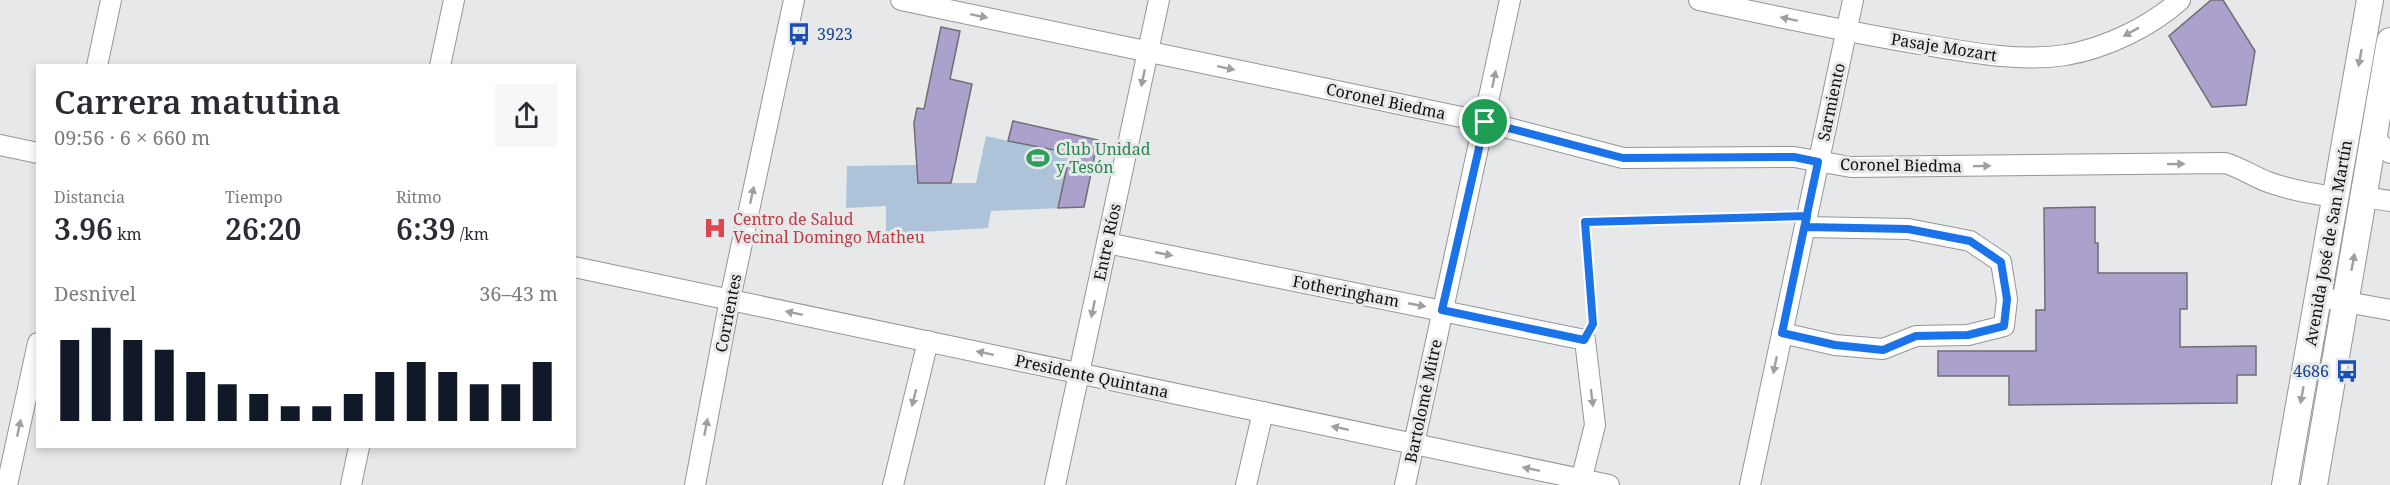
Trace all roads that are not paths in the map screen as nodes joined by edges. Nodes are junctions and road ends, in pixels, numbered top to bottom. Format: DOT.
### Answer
graph roads {
  1 [pos="111,0"];
  2 [pos="454,0"];
  3 [pos="794,0"];
  4 [pos="902,0"];
  5 [pos="1159,0"];
  6 [pos="1510,0"];
  7 [pos="1699,0"];
  8 [pos="1853,0"];
  9 [pos="2180,0"];
  10 [pos="2370,0"];
  11 [pos="1846,31"];
  12 [pos="2390,41"];
  13 [pos="1149,51"];
  14 [pos="97,64"];
  15 [pos="440,64"];
  16 [pos="1485,122"];
  17 [pos="0,145"];
  18 [pos="2382,145"];
  19 [pos="36,153"];
  20 [pos="1818,162"];
  21 [pos="2336,197"];
  22 [pos="2364,197"];
  23 [pos="2390,201"];
  24 [pos="1806,222"];
  25 [pos="1107,243"];
  26 [pos="576,267"];
  27 [pos="2319,297"];
  28 [pos="730,299"];
  29 [pos="2347,301"];
  30 [pos="1442,310"];
  31 [pos="2390,310"];
  32 [pos="1782,333"];
  33 [pos="928,341"];
  34 [pos="36,352"];
  35 [pos="1079,373"];
  36 [pos="1263,412"];
  37 [pos="1414,444"];
  38 [pos="359,448"];
  39 [pos="1580,482"];
  40 [pos="7,485"];
  41 [pos="351,485"];
  42 [pos="695,485"];
  43 [pos="893,485"];
  44 [pos="1055,485"];
  45 [pos="1246,485"];
  46 [pos="1405,485"];
  47 [pos="1609,485"];
  48 [pos="1750,485"];
  49 [pos="2285,485"];
  50 [pos="2314,485"];
  1 -- 14 [label="street"];
  2 -- 15 [label="street"];
  28 -- 3 [label="street, Corrientes, one-way"];
  4 -- 13 [label="street, Coronel Biedma, one-way"];
  5 -- 13 [label="street, Entre Ríos"];
  16 -- 6 [label="street, Bartolomé Mitre, one-way"];
  11 -- 7 [label="street, Pasaje Mozart, one-way"];
  8 -- 11 [label="street, Sarmiento"];
  9 -- 11 [label="street, Pasaje Mozart, one-way"];
  10 -- 21 [label="main road, Avenida José de San Martín, one-way"];
  11 -- 20 [label="street, Sarmiento"];
  12 -- 18 [label="main road, Avenida José de San Martín"];
  13 -- 16 [label="street, Coronel Biedma, one-way"];
  13 -- 25 [label="street, Entre Ríos, one-way"];
  16 -- 20 [label="street, Coronel Biedma"];
  16 -- 30 [label="street, Bartolomé Mitre"];
  17 -- 19 [label="street"];
  18 -- 22 [label="main road, Avenida José de San Martín"];
  20 -- 21 [label="street, Coronel Biedma, one-way"];
  20 -- 24 [label="street, Sarmiento"];
  21 -- 27 [label="main road, Avenida José de San Martín"];
  22 -- 23 [label="street"];
  29 -- 22 [label="main road, Avenida José de San Martín, one-way"];
  24 -- 32 [label="street, Sarmiento"];
  24 -- 32 [label="street"];
  25 -- 30 [label="street, Fotheringham, one-way"];
  25 -- 35 [label="street, Entre Ríos, one-way"];
  26 -- 28 [label="street, Presidente Quintana"];
  27 -- 29 [label="street"];
  27 -- 49 [label="main road, Avenida José de San Martín, one-way"];
  33 -- 28 [label="street, Presidente Quintana, one-way"];
  42 -- 28 [label="street, Corrientes, one-way"];
  29 -- 31 [label="street"];
  29 -- 50 [label="main road, Avenida José de San Martín"];
  30 -- 37 [label="street, Bartolomé Mitre"];
  30 -- 39 [label="street, Fotheringham, one-way"];
  32 -- 48 [label="street, Sarmiento, one-way"];
  35 -- 33 [label="street, Presidente Quintana, one-way"];
  33 -- 43 [label="street, one-way"];
  40 -- 34 [label="street, one-way"];
  35 -- 36 [label="street, Presidente Quintana"];
  35 -- 44 [label="street, Entre Ríos"];
  37 -- 36 [label="street, Presidente Quintana, one-way"];
  36 -- 45 [label="street"];
  39 -- 37 [label="street, Presidente Quintana, one-way"];
  37 -- 46 [label="street, Bartolomé Mitre"];
  38 -- 41 [label="street"];
  39 -- 47 [label="street, Presidente Quintana"];
}
